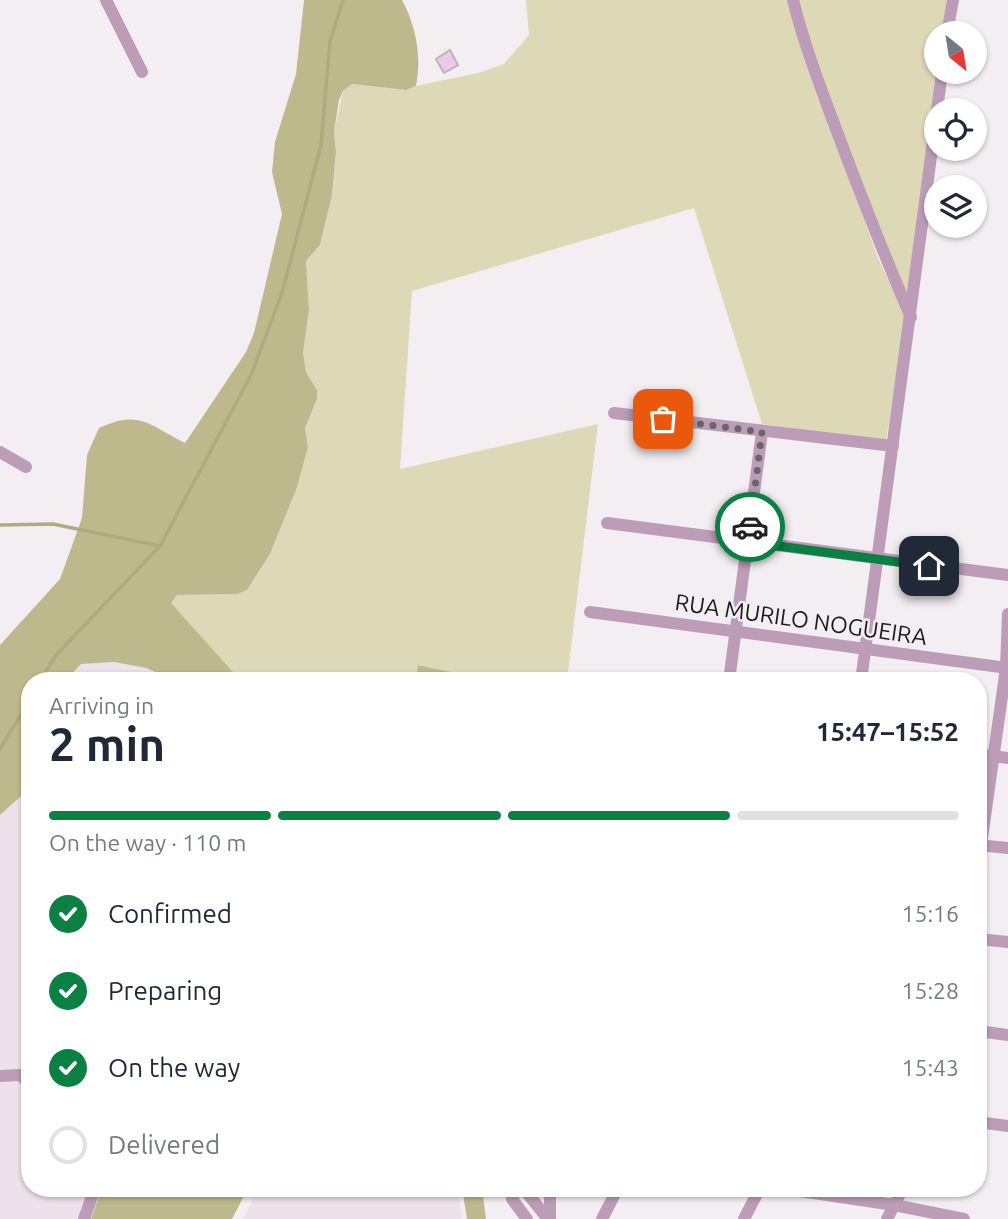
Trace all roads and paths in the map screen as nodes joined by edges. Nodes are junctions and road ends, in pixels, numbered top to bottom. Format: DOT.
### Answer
graph roads {
  1 [pos="106,0"];
  2 [pos="793,0"];
  3 [pos="953,0"];
  4 [pos="949,21"];
  5 [pos="142,72"];
  6 [pos="931,161"];
  7 [pos="911,317"];
  8 [pos="614,413"];
  9 [pos="762,432"];
  10 [pos="893,446"];
  11 [pos="0,452"];
  12 [pos="26,467"];
  13 [pos="607,523"];
  14 [pos="748,542"];
  15 [pos="877,560"];
  16 [pos="1008,575"];
  17 [pos="590,612"];
  18 [pos="1008,614"];
  19 [pos="736,632"];
  20 [pos="865,649"];
  21 [pos="1007,668"];
  22 [pos="730,672"];
  23 [pos="862,672"];
  24 [pos="987,755"];
  25 [pos="992,756"];
  26 [pos="1008,758"];
  27 [pos="987,794"];
  28 [pos="987,846"];
  29 [pos="1008,848"];
  30 [pos="987,940"];
  31 [pos="1008,942"];
  32 [pos="987,1032"];
  33 [pos="1008,1035"];
  34 [pos="0,1076"];
  35 [pos="21,1076"];
  36 [pos="987,1123"];
  37 [pos="1008,1126"];
  38 [pos="92,1197"];
  39 [pos="512,1197"];
  40 [pos="529,1197"];
  41 [pos="550,1197"];
  42 [pos="613,1197"];
  43 [pos="755,1197"];
  44 [pos="840,1197"];
  45 [pos="898,1197"];
  46 [pos="894,1205"];
  47 [pos="84,1219"];
  48 [pos="527,1219"];
  49 [pos="549,1219"];
  50 [pos="602,1219"];
  51 [pos="744,1219"];
  52 [pos="887,1219"];
  53 [pos="964,1219"];
  1 -- 5 [label="street"];
  2 -- 7 [label="street"];
  3 -- 4 [label="street"];
  6 -- 7 [label="street"];
  7 -- 10 [label="street"];
  8 -- 9 [label="street"];
  9 -- 10 [label="street"];
  9 -- 14 [label="street"];
  10 -- 15 [label="street"];
  11 -- 12 [label="street"];
  13 -- 14 [label="street"];
  14 -- 15 [label="street"];
  14 -- 19 [label="street"];
  15 -- 16 [label="street"];
  15 -- 20 [label="street"];
  17 -- 19 [label="street, RUA MURILO NOGUEIRA"];
  18 -- 21 [label="street"];
  19 -- 20 [label="street, RUA MURILO NOGUEIRA"];
  19 -- 22 [label="street"];
  20 -- 21 [label="street, RUA MURILO NOGUEIRA"];
  20 -- 23 [label="street"];
  21 -- 25 [label="street"];
  24 -- 25 [label="street"];
  25 -- 26 [label="street"];
  25 -- 27 [label="street"];
  28 -- 29 [label="street"];
  30 -- 31 [label="street"];
  32 -- 33 [label="street"];
  34 -- 35 [label="street"];
  36 -- 37 [label="street"];
  38 -- 47 [label="street"];
  39 -- 48 [label="street"];
  40 -- 49 [label="street"];
  41 -- 49 [label="street"];
  42 -- 50 [label="street"];
  43 -- 51 [label="street"];
  44 -- 46 [label="street"];
  45 -- 46 [label="street"];
  46 -- 52 [label="street"];
  46 -- 53 [label="street"];
}
